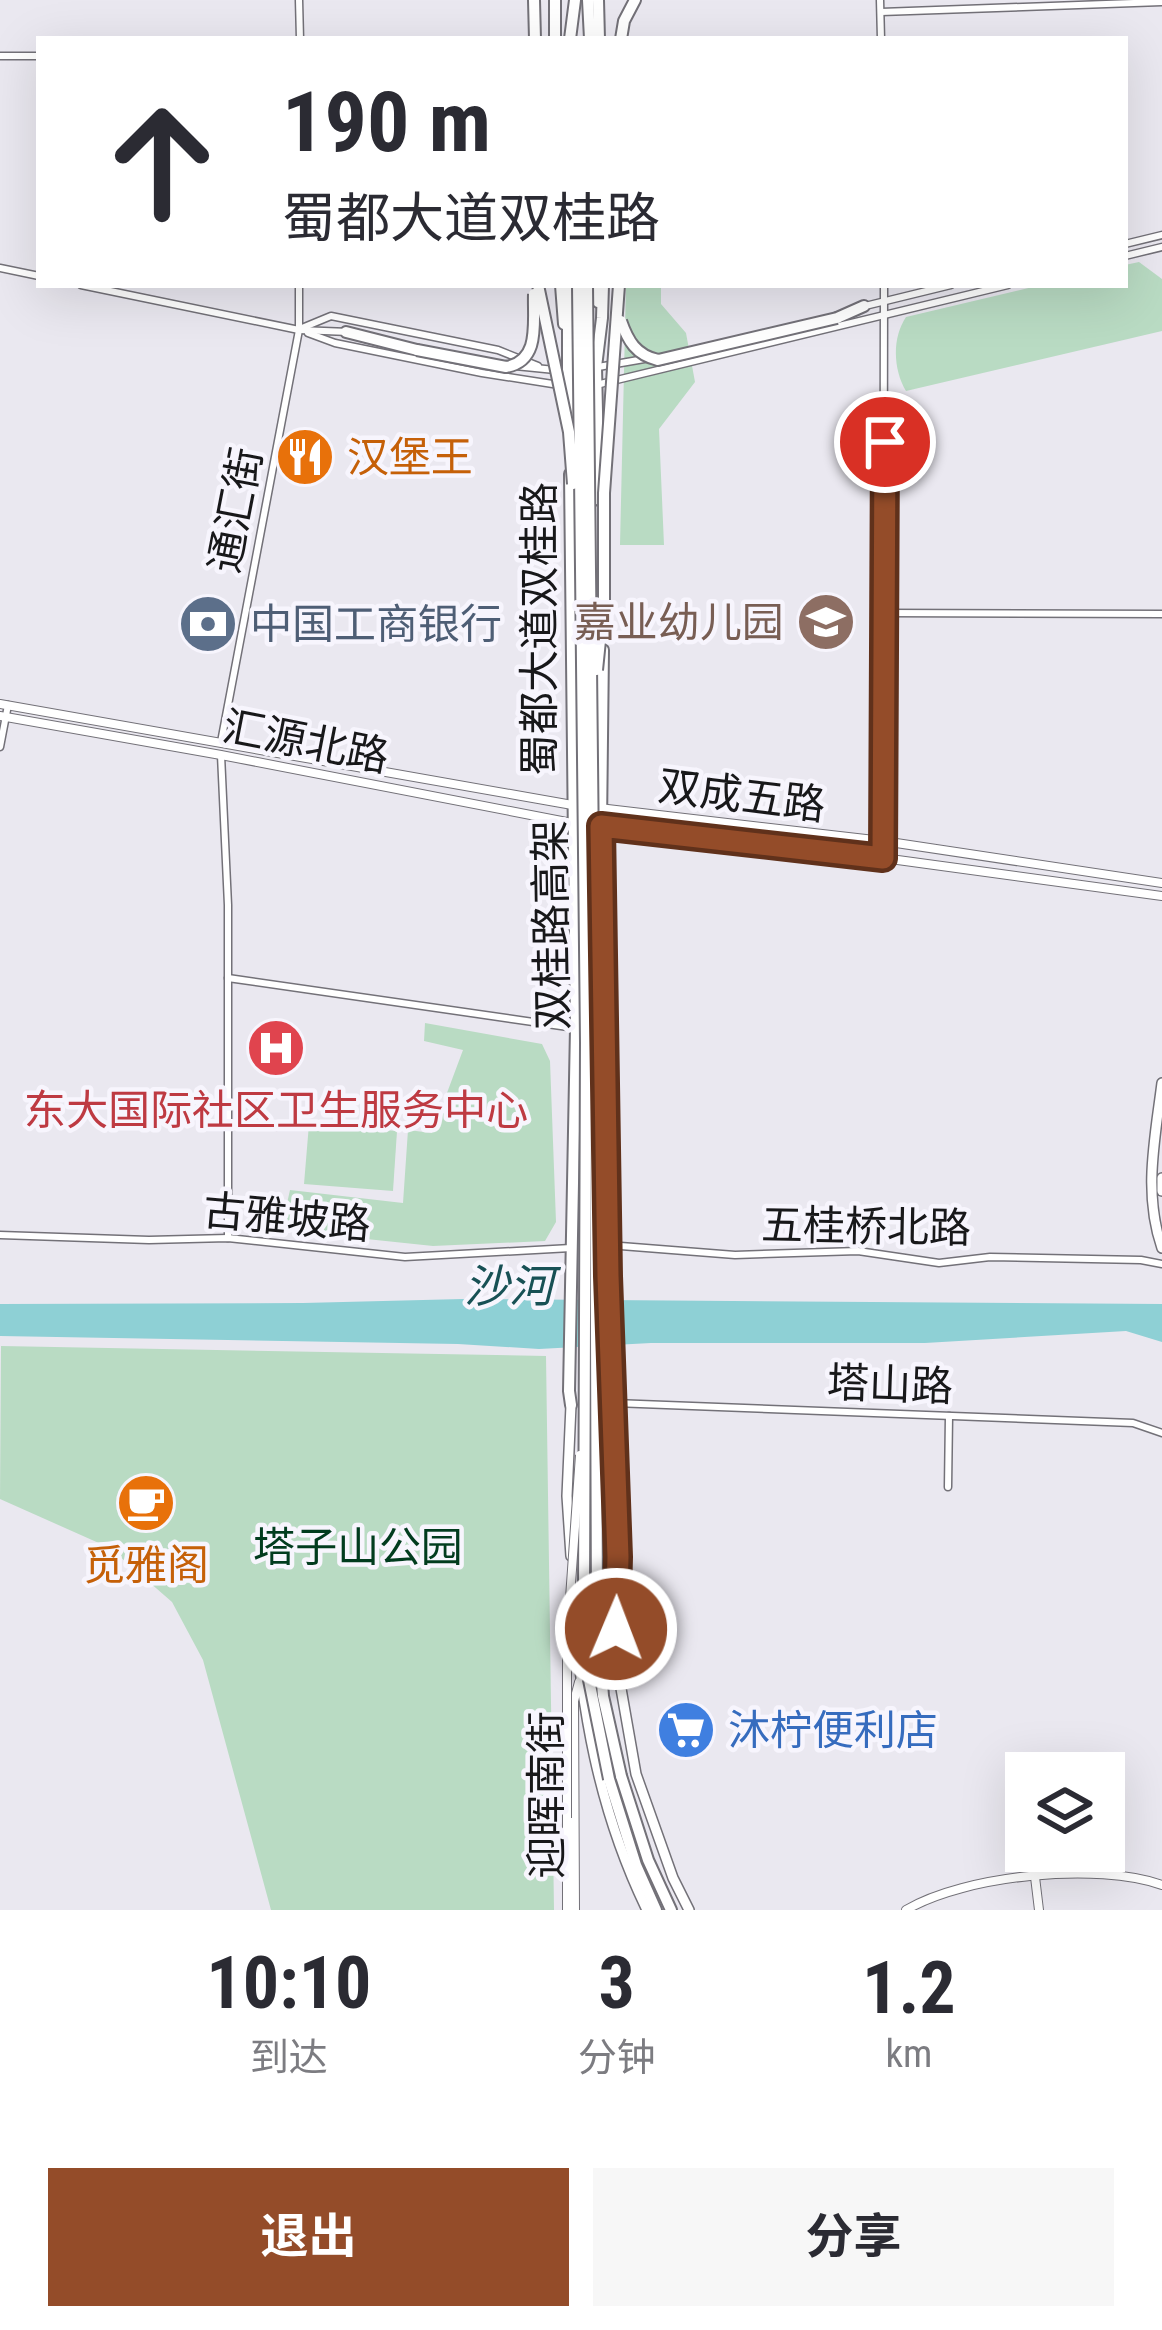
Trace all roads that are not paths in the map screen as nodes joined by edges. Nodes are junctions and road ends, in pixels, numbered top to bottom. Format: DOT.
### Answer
graph roads {
  1 [pos="299,0"];
  2 [pos="534,0"];
  3 [pos="555,0"];
  4 [pos="598,0"];
  5 [pos="635,0"];
  6 [pos="880,0"];
  7 [pos="581,1"];
  8 [pos="1162,2"];
  9 [pos="880,12"];
  10 [pos="300,36"];
  11 [pos="535,36"];
  12 [pos="555,36"];
  13 [pos="585,36"];
  14 [pos="585,36"];
  15 [pos="586,36"];
  16 [pos="622,36"];
  17 [pos="881,36"];
  18 [pos="0,56"];
  19 [pos="36,56"];
  20 [pos="1162,235"];
  21 [pos="1128,243"];
  22 [pos="1162,247"];
  23 [pos="1128,255"];
  24 [pos="0,268"];
  25 [pos="36,275"];
  26 [pos="96,288"];
  27 [pos="299,288"];
  28 [pos="536,288"];
  29 [pos="537,288"];
  30 [pos="572,288"];
  31 [pos="572,288"];
  32 [pos="600,288"];
  33 [pos="600,288"];
  34 [pos="619,288"];
  35 [pos="884,288"];
  36 [pos="938,288"];
  37 [pos="995,288"];
  38 [pos="884,301"];
  39 [pos="864,306"];
  40 [pos="619,315"];
  41 [pos="886,315"];
  42 [pos="299,330"];
  43 [pos="346,332"];
  44 [pos="596,368"];
  45 [pos="568,370"];
  46 [pos="548,371"];
  47 [pos="596,385"];
  48 [pos="570,387"];
  49 [pos="885,613"];
  50 [pos="1162,614"];
  51 [pos="4,705"];
  52 [pos="3,717"];
  53 [pos="587,727"];
  54 [pos="0,747"];
  55 [pos="220,750"];
  56 [pos="573,806"];
  57 [pos="601,808"];
  58 [pos="573,823"];
  59 [pos="601,826"];
  60 [pos="883,841"];
  61 [pos="883,858"];
  62 [pos="1162,884"];
  63 [pos="1162,896"];
  64 [pos="228,978"];
  65 [pos="576,1028"];
  66 [pos="1162,1083"];
  67 [pos="1158,1144"];
  68 [pos="1162,1178"];
  69 [pos="1162,1191"];
  70 [pos="0,1235"];
  71 [pos="228,1238"];
  72 [pos="609,1245"];
  73 [pos="570,1248"];
  74 [pos="1162,1248"];
  75 [pos="1162,1264"];
  76 [pos="575,1401"];
  77 [pos="614,1402"];
  78 [pos="950,1416"];
  79 [pos="1162,1433"];
  80 [pos="948,1487"];
  81 [pos="579,1680"];
  82 [pos="615,1777"];
  83 [pos="1035,1877"];
  84 [pos="1162,1886"];
  85 [pos="571,1910"];
  86 [pos="650,1910"];
  87 [pos="670,1910"];
  88 [pos="689,1910"];
  89 [pos="906,1910"];
  90 [pos="1039,1910"];
  1 -- 10 [label="street"];
  2 -- 11 [label="main road"];
  3 -- 12 [label="main road"];
  4 -- 15 [label="main road"];
  5 -- 16 [label="main road"];
  6 -- 9 [label="street"];
  7 -- 13 [label="main road"];
  7 -- 14 [label="main road"];
  8 -- 9 [label="street"];
  9 -- 17 [label="street"];
  18 -- 19 [label="street"];
  20 -- 21 [label="street"];
  22 -- 23 [label="street"];
  24 -- 25 [label="street"];
  26 -- 42 [label="street"];
  27 -- 42 [label="street, 通汇街"];
  28 -- 43 [label="main road, bridge"];
  29 -- 53 [label="main road, bridge"];
  30 -- 53 [label="main road, 双桂路高架, bridge"];
  31 -- 45 [label="main road, 蜀都大道双桂路"];
  32 -- 44 [label="main road"];
  33 -- 44 [label="main road, 蜀都大道双桂路"];
  34 -- 40 [label="main road, bridge"];
  35 -- 38 [label="street"];
  36 -- 38 [label="street"];
  37 -- 41 [label="street"];
  38 -- 39 [label="street"];
  38 -- 41 [label="street"];
  39 -- 40 [label="main road, bridge"];
  39 -- 44 [label="street"];
  40 -- 53 [label="main road, bridge"];
  41 -- 47 [label="street"];
  41 -- 49 [label="street"];
  42 -- 43 [label="street"];
  42 -- 46 [label="street"];
  42 -- 48 [label="street"];
  42 -- 55 [label="street, 通汇街"];
  43 -- 46 [label="street"];
  44 -- 45 [label="street"];
  44 -- 47 [label="main road, 蜀都大道双桂路"];
  45 -- 46 [label="street"];
  45 -- 48 [label="main road, 蜀都大道双桂路"];
  47 -- 48 [label="street"];
  47 -- 57 [label="main road, 蜀都大道双桂路"];
  48 -- 56 [label="main road, 蜀都大道双桂路"];
  49 -- 50 [label="street"];
  49 -- 60 [label="street"];
  51 -- 52 [label="street"];
  51 -- 55 [label="street, 汇源北路"];
  52 -- 54 [label="street"];
  52 -- 55 [label="street, 汇源北路"];
  53 -- 76 [label="main road, 双桂路高架, bridge"];
  53 -- 82 [label="main road, 双桂路高架, bridge"];
  55 -- 56 [label="street, 汇源北路"];
  55 -- 58 [label="street, 汇源北路"];
  55 -- 64 [label="street, 通汇街"];
  56 -- 57 [label="street, 汇源北路"];
  56 -- 58 [label="main road, 蜀都大道双桂路"];
  57 -- 59 [label="main road, 蜀都大道双桂路"];
  57 -- 60 [label="street, 双成五路"];
  58 -- 59 [label="street, 汇源北路"];
  58 -- 65 [label="main road, 蜀都大道双桂路"];
  59 -- 61 [label="street, 双成五路"];
  59 -- 72 [label="main road, 蜀都大道双桂路"];
  60 -- 61 [label="street"];
  60 -- 62 [label="street, 双成五路"];
  61 -- 63 [label="street, 双成五路"];
  64 -- 65 [label="street"];
  64 -- 71 [label="street, 通汇街"];
  65 -- 73 [label="main road, 蜀都大道双桂路"];
  66 -- 67 [label="main road"];
  67 -- 74 [label="main road"];
  68 -- 69 [label="main road"];
  70 -- 71 [label="street, 古雅坡路"];
  71 -- 73 [label="street, 古雅坡路"];
  72 -- 73 [label="street, 五桂桥北路"];
  72 -- 75 [label="street, 五桂桥北路"];
  72 -- 77 [label="main road, 蜀都大道双桂路"];
  73 -- 76 [label="main road, 蜀都大道双桂路"];
  73 -- 77 [label="street, bridge"];
  76 -- 77 [label="street"];
  76 -- 81 [label="main road"];
  76 -- 82 [label="main road, 双桂路高架, bridge"];
  76 -- 85 [label="street, bridge"];
  77 -- 78 [label="street, 塔山路"];
  77 -- 88 [label="main road"];
  78 -- 79 [label="street, 塔山路"];
  78 -- 80 [label="street"];
  81 -- 85 [label="street, 迎晖南街"];
  81 -- 86 [label="main road"];
  82 -- 86 [label="main road"];
  82 -- 87 [label="main road"];
  83 -- 84 [label="street"];
  83 -- 89 [label="street"];
  83 -- 90 [label="street"];
}
